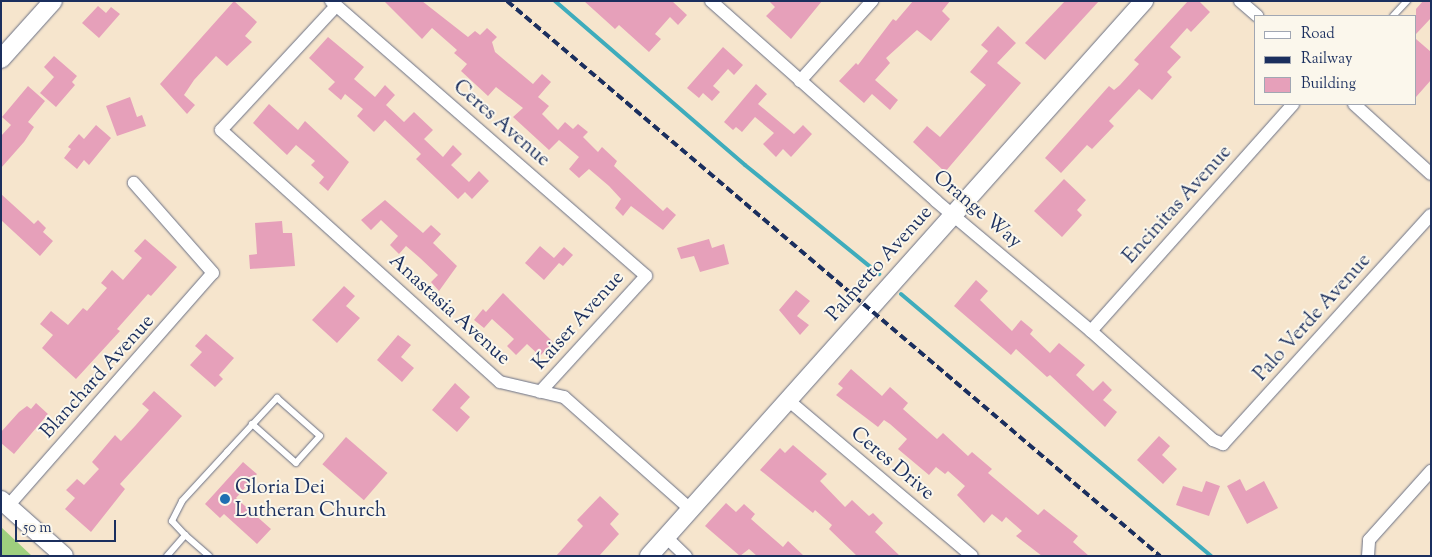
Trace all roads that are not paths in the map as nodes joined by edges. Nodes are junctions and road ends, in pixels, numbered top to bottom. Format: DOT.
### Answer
graph roads {
  1 [pos="53,1"];
  2 [pos="711,1"];
  3 [pos="872,1"];
  4 [pos="1144,1"];
  5 [pos="1240,1"];
  6 [pos="1407,1"];
  7 [pos="333,3"];
  8 [pos="1256,15"];
  9 [pos="1395,15"];
  10 [pos="1,58"];
  11 [pos="800,81"];
  12 [pos="1293,105"];
  13 [pos="1355,105"];
  14 [pos="1431,174"];
  15 [pos="134,183"];
  16 [pos="952,214"];
  17 [pos="1431,215"];
  18 [pos="646,276"];
  19 [pos="1091,331"];
  20 [pos="540,392"];
  21 [pos="788,400"];
  22 [pos="252,424"];
  23 [pos="1223,444"];
  24 [pos="1431,471"];
  25 [pos="5,503"];
  26 [pos="690,509"];
  27 [pos="185,535"];
  28 [pos="666,537"];
  29 [pos="64,556"];
  30 [pos="167,556"];
  31 [pos="209,556"];
  32 [pos="649,556"];
  33 [pos="686,556"];
  34 [pos="972,556"];
  35 [pos="1368,556"];
  1 -- 10 [label="street"];
  2 -- 11 [label="street, Orange Way"];
  3 -- 11 [label="street"];
  4 -- 16 [label="street, Palmetto Avenue"];
  5 -- 8 [label="street"];
  6 -- 9 [label="lane"];
  7 -- 18 [label="street, Ceres Avenue"];
  7 -- 20 [label="street, Anastasia Avenue"];
  11 -- 16 [label="street, Orange Way"];
  12 -- 19 [label="street, Encinitas Avenue"];
  13 -- 14 [label="street"];
  15 -- 25 [label="street, Blanchard Avenue"];
  16 -- 19 [label="street, Orange Way"];
  16 -- 21 [label="street, Palmetto Avenue"];
  17 -- 23 [label="street, Palo Verde Avenue"];
  18 -- 20 [label="street, Kaiser Avenue"];
  19 -- 23 [label="street, Orange Way"];
  20 -- 26 [label="street, Anastasia Avenue"];
  21 -- 26 [label="street, Palmetto Avenue"];
  21 -- 34 [label="street, Ceres Drive"];
  22 -- 22 [label="lane"];
  22 -- 27 [label="lane"];
  24 -- 35 [label="street"];
  25 -- 29 [label="street"];
  26 -- 28 [label="street, Palmetto Avenue"];
  27 -- 30 [label="lane"];
  27 -- 31 [label="lane"];
  28 -- 32 [label="street, Palmetto Avenue"];
  28 -- 33 [label="street"];
}
